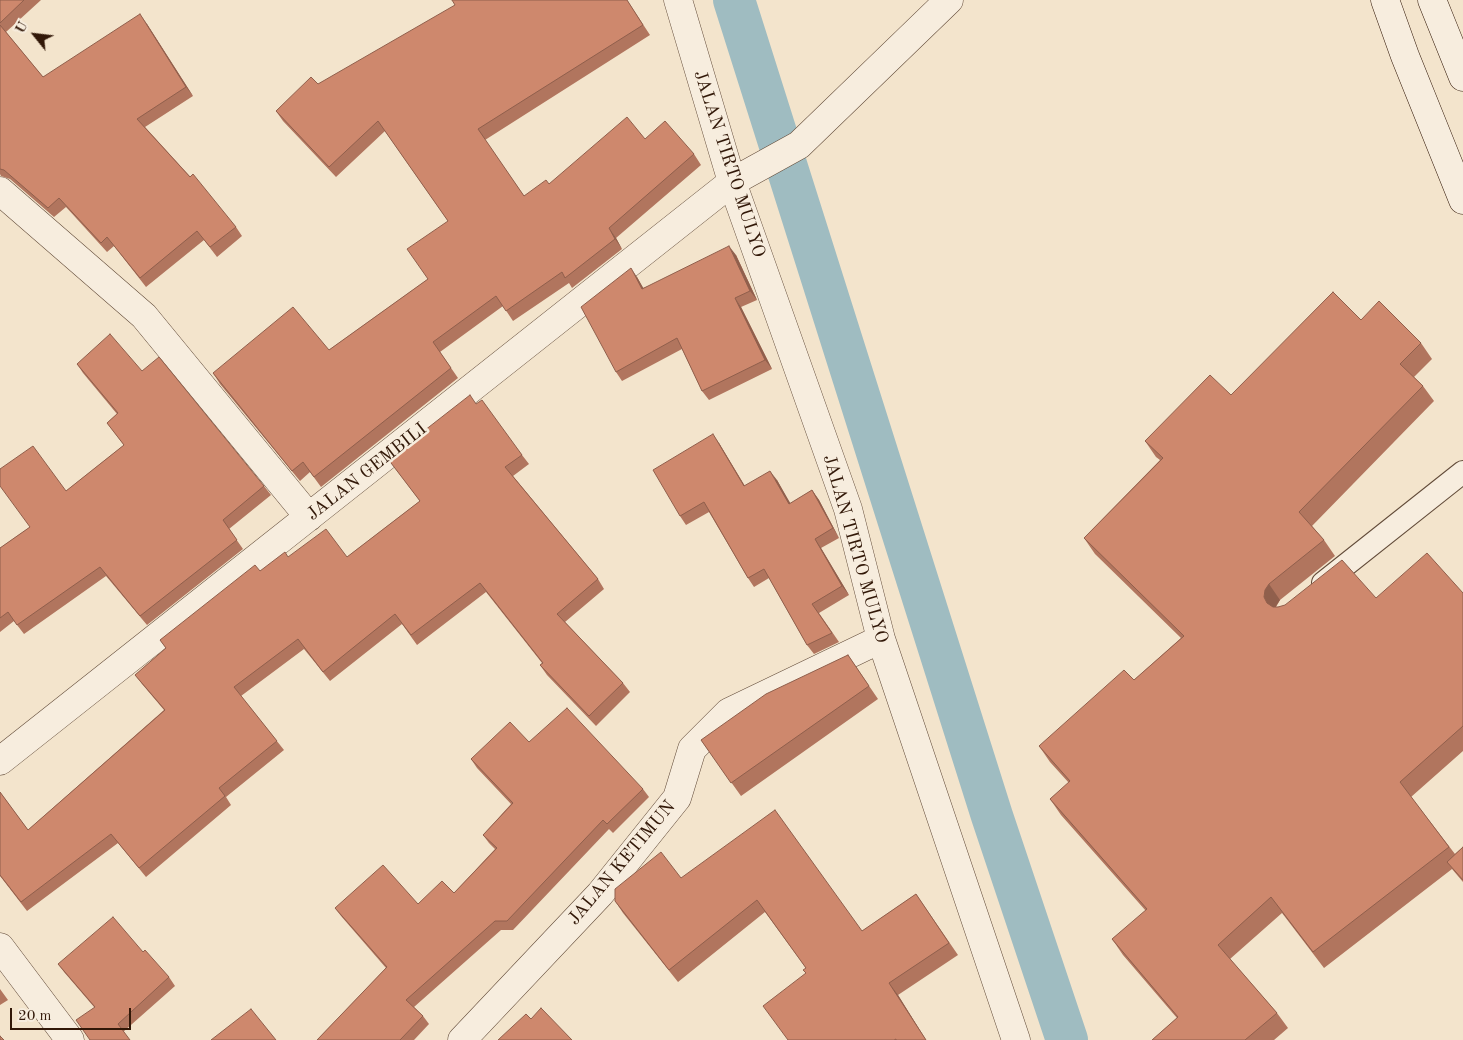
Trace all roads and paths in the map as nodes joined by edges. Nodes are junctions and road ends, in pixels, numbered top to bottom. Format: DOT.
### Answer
graph roads {
  1 [pos="678,0"];
  2 [pos="949,0"];
  3 [pos="1385,0"];
  4 [pos="1432,0"];
  5 [pos="1463,77"];
  6 [pos="738,179"];
  7 [pos="0,191"];
  8 [pos="1463,200"];
  9 [pos="1463,472"];
  10 [pos="309,517"];
  11 [pos="1304,598"];
  12 [pos="881,639"];
  13 [pos="0,761"];
  14 [pos="0,947"];
  15 [pos="1009,1037"];
  16 [pos="70,1040"];
  17 [pos="462,1040"];
  1 -- 6 [label="street, JALAN TIRTO MULYO"];
  2 -- 6 [label="street, JALAN GEMBILI"];
  3 -- 8 [label="street"];
  4 -- 5 [label="street"];
  6 -- 10 [label="street, JALAN GEMBILI"];
  6 -- 12 [label="street, JALAN TIRTO MULYO"];
  7 -- 10 [label="street"];
  9 -- 11 [label="lane"];
  10 -- 13 [label="street, JALAN GEMBILI"];
  12 -- 15 [label="street, JALAN TIRTO MULYO"];
  12 -- 17 [label="street, JALAN KETIMUN"];
  14 -- 16 [label="street"];
}
